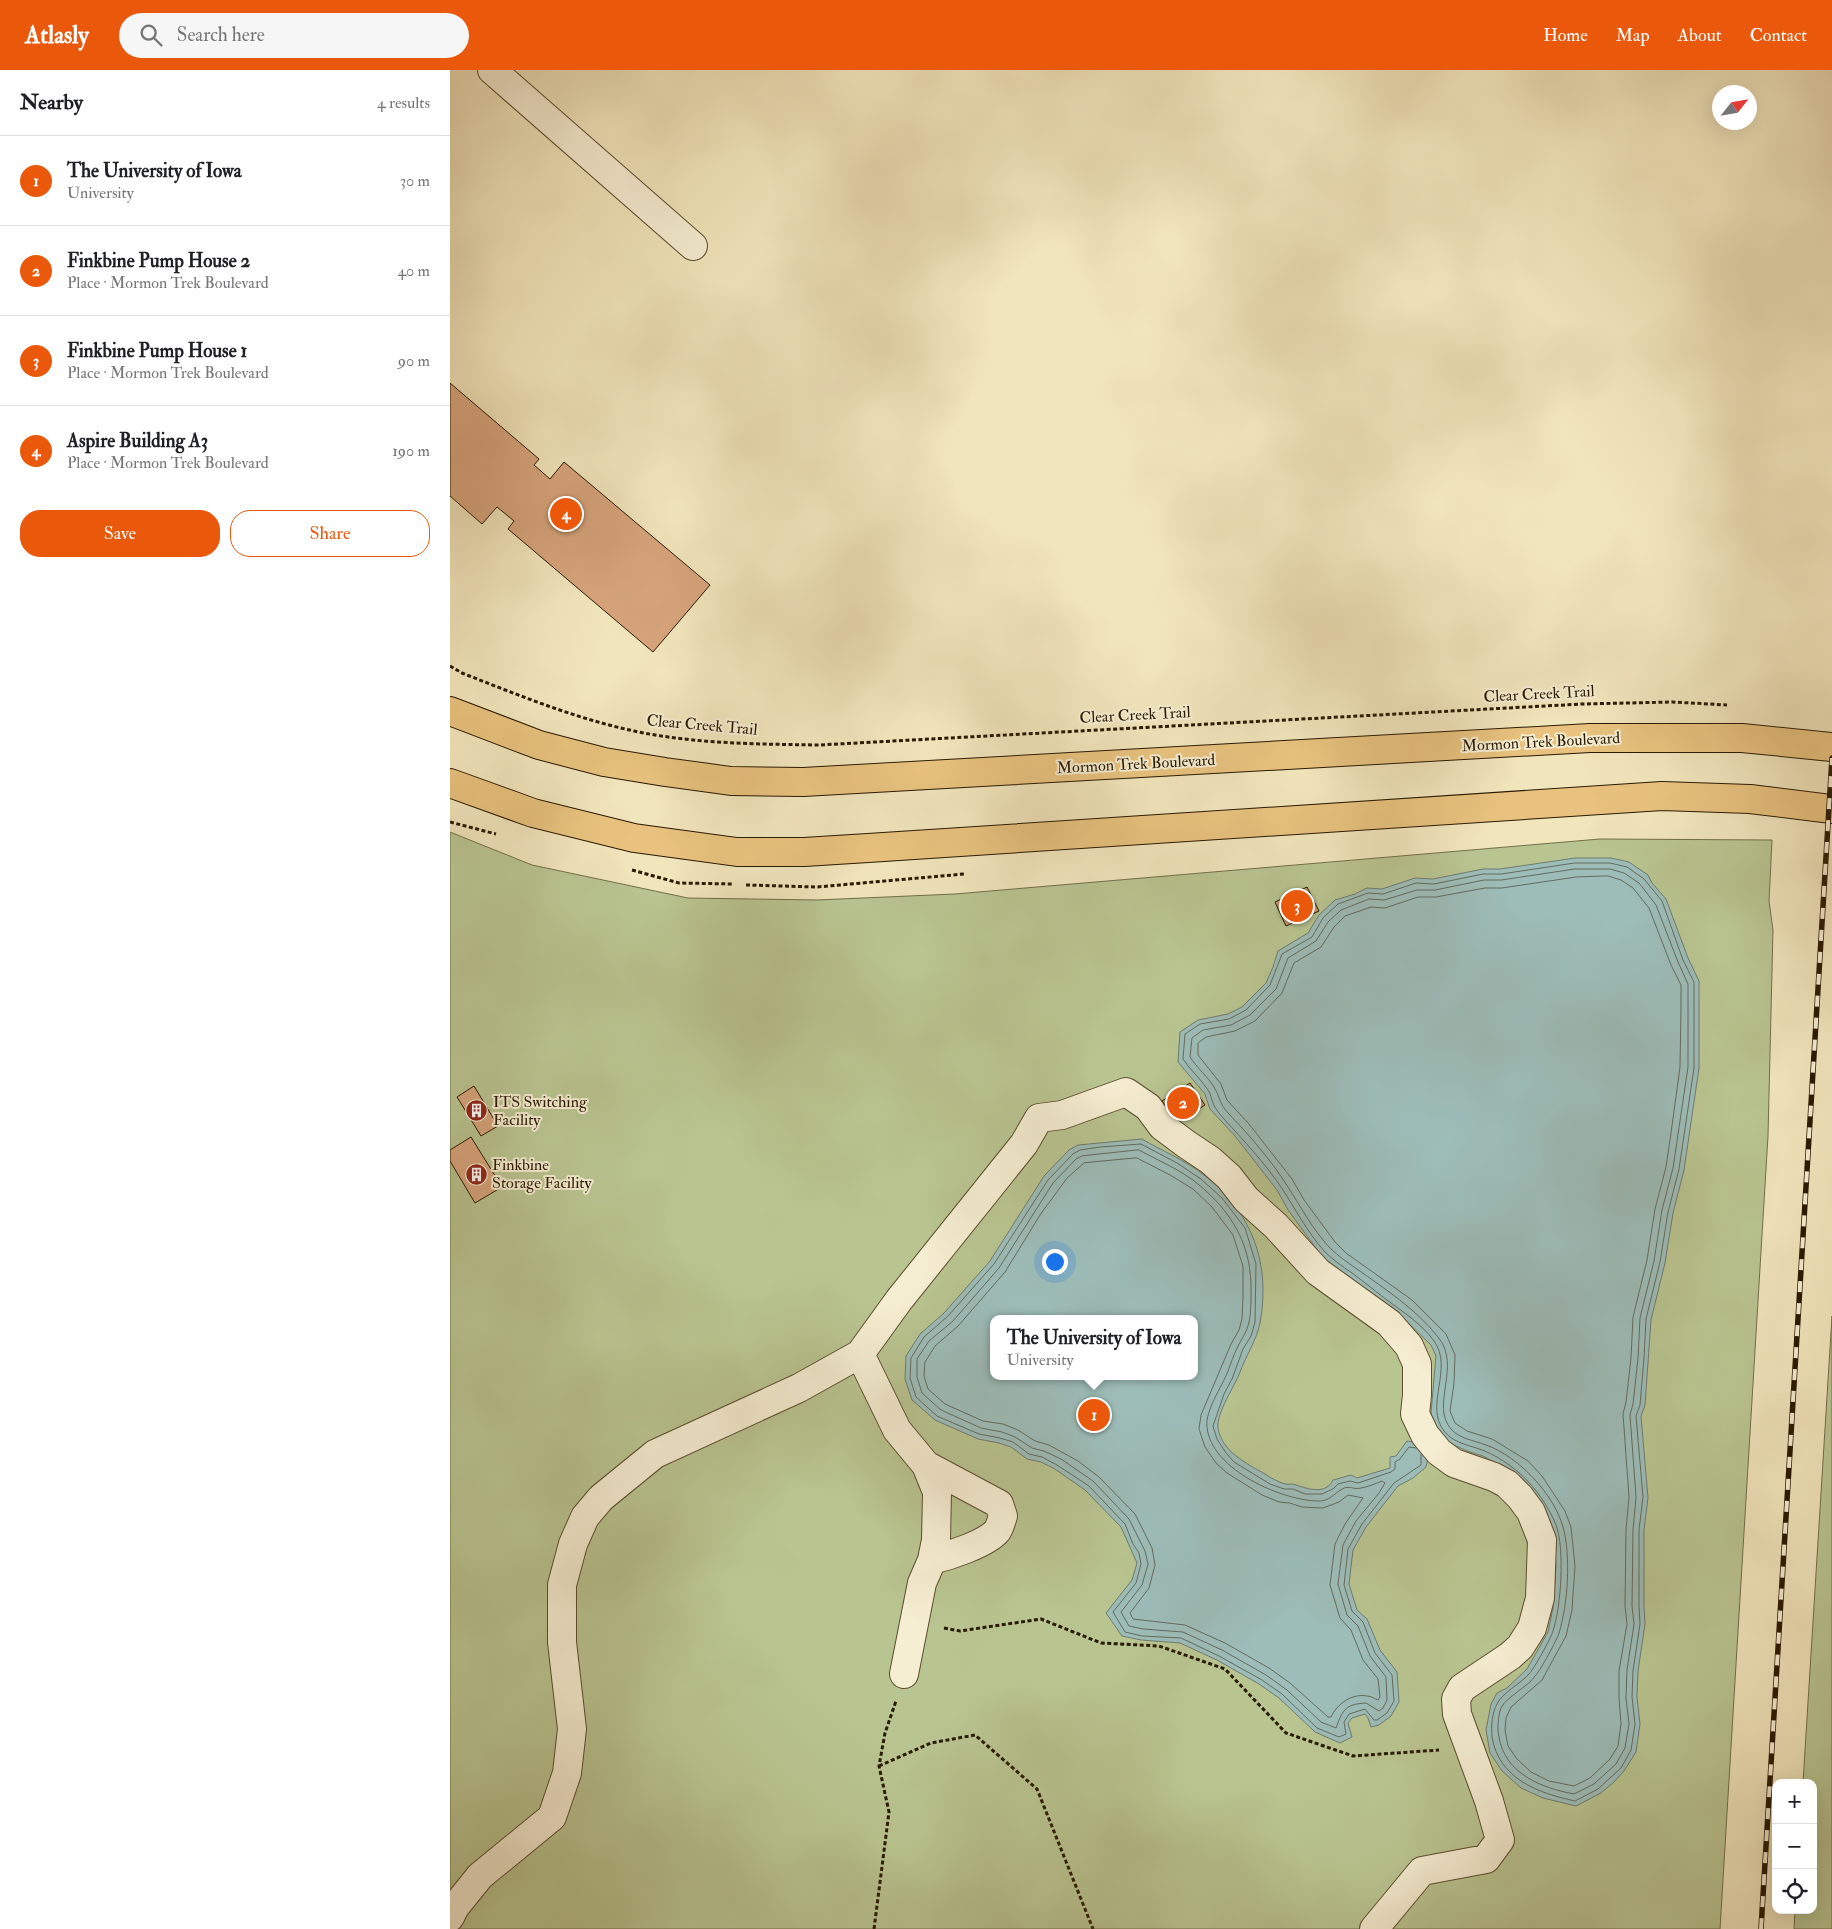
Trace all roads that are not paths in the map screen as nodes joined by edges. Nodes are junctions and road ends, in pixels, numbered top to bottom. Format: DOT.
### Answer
graph roads {
  1 [pos="492,70"];
  2 [pos="693,246"];
  3 [pos="450,711"];
  4 [pos="1832,747"];
  5 [pos="450,783"];
  6 [pos="1825,808"];
  7 [pos="860,1354"];
  8 [pos="926,1464"];
  9 [pos="932,1560"];
  10 [pos="904,1674"];
  11 [pos="450,1917"];
  12 [pos="1374,1929"];
  1 -- 2 [label="lane"];
  3 -- 4 [label="main road, Mormon Trek Boulevard"];
  5 -- 6 [label="main road"];
  7 -- 8 [label="lane"];
  7 -- 11 [label="lane"];
  7 -- 12 [label="lane"];
  8 -- 9 [label="lane"];
  8 -- 9 [label="lane"];
  9 -- 10 [label="lane"];
}
